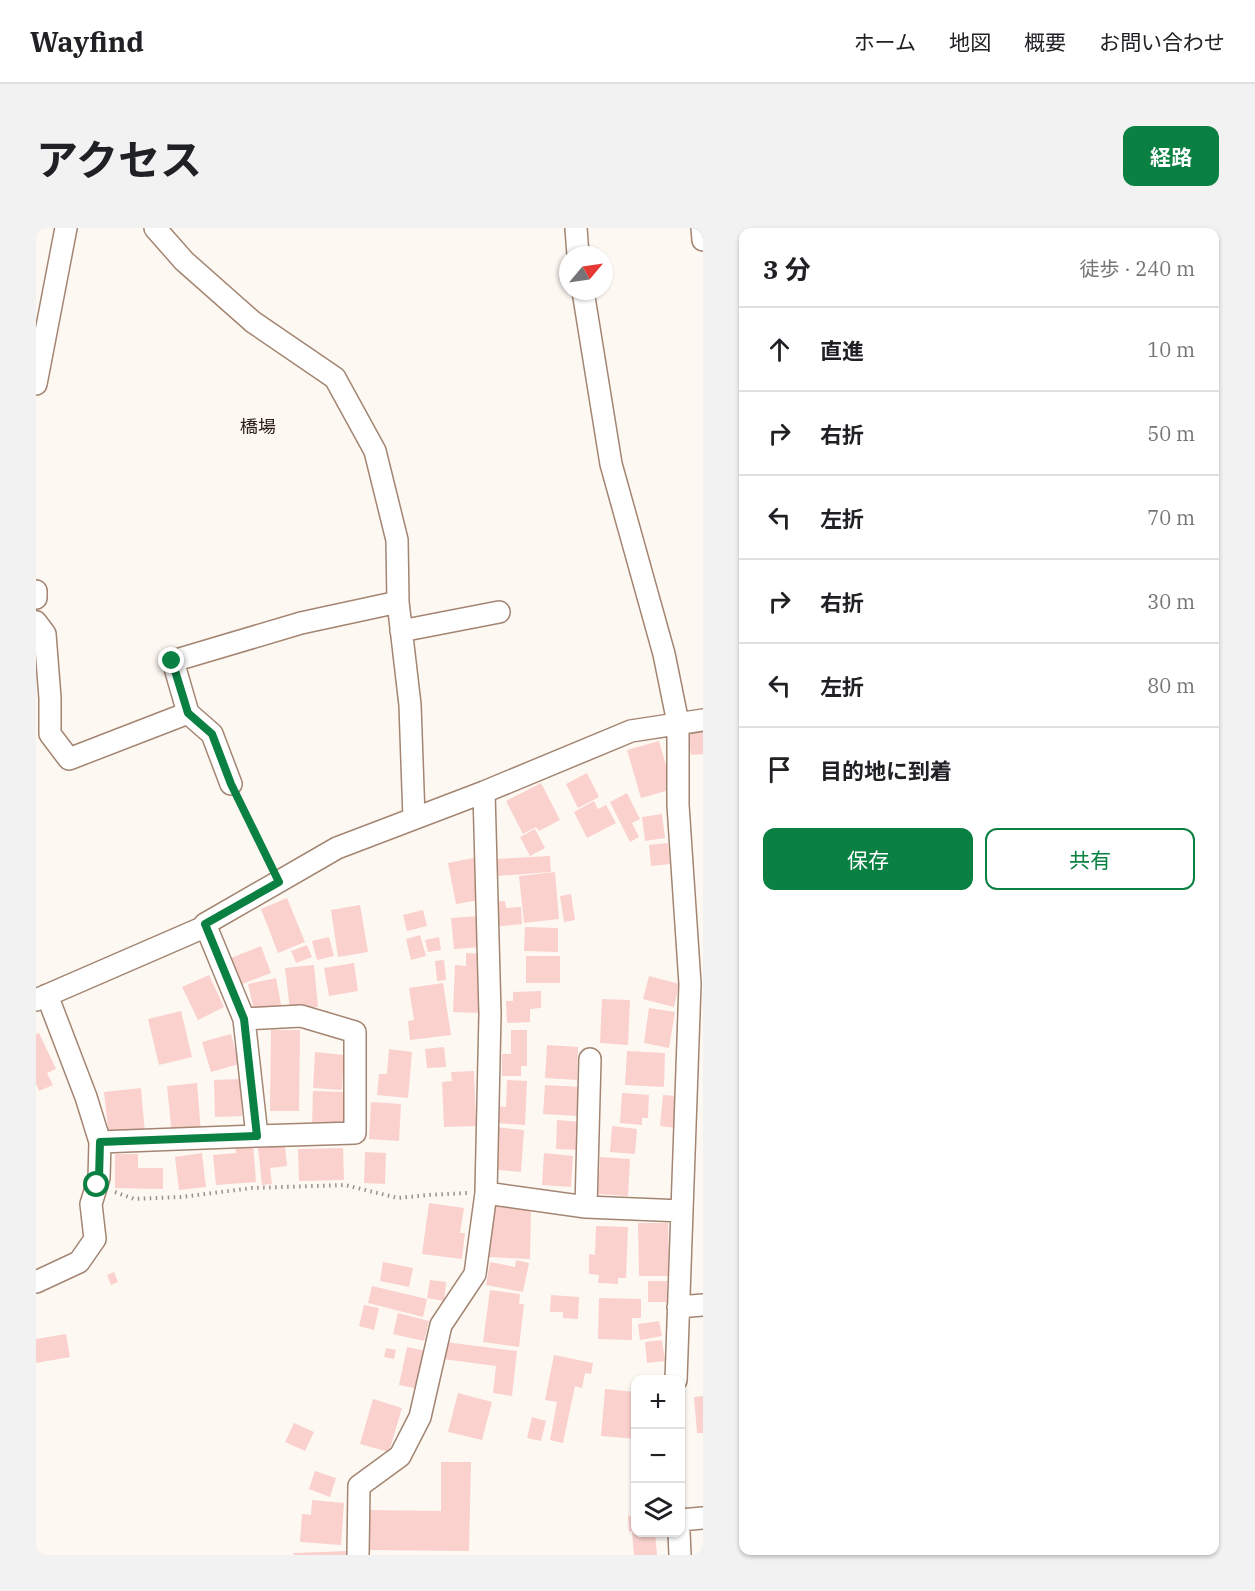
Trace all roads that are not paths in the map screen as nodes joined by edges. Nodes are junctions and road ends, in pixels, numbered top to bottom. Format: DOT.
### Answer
graph roads {
  1 [pos="66,228"];
  2 [pos="155,228"];
  3 [pos="576,228"];
  4 [pos="702,228"];
  5 [pos="703,240"];
  6 [pos="578,246"];
  7 [pos="584,300"];
  8 [pos="36,384"];
  9 [pos="36,591"];
  10 [pos="36,598"];
  11 [pos="398,602"];
  12 [pos="499,612"];
  13 [pos="36,622"];
  14 [pos="401,631"];
  15 [pos="188,713"];
  16 [pos="703,720"];
  17 [pos="678,723"];
  18 [pos="231,784"];
  19 [pos="484,792"];
  20 [pos="414,819"];
  21 [pos="205,924"];
  22 [pos="42,998"];
  23 [pos="244,1019"];
  24 [pos="590,1059"];
  25 [pos="257,1136"];
  26 [pos="100,1142"];
  27 [pos="486,1193"];
  28 [pos="586,1207"];
  29 [pos="682,1211"];
  30 [pos="36,1282"];
  31 [pos="703,1305"];
  32 [pos="678,1307"];
  33 [pos="676,1375"];
  34 [pos="703,1518"];
  35 [pos="685,1520"];
  36 [pos="679,1537"];
  37 [pos="358,1555"];
  38 [pos="680,1555"];
  1 -- 8 [label="street"];
  2 -- 11 [label="street"];
  3 -- 6 [label="street"];
  4 -- 5 [label="street"];
  7 -- 17 [label="street"];
  9 -- 10 [label="street"];
  11 -- 14 [label="street"];
  11 -- 15 [label="street"];
  12 -- 14 [label="street"];
  13 -- 15 [label="street"];
  14 -- 20 [label="street"];
  15 -- 18 [label="street"];
  16 -- 17 [label="street"];
  17 -- 19 [label="street"];
  17 -- 29 [label="street"];
  19 -- 20 [label="street"];
  19 -- 27 [label="street"];
  20 -- 21 [label="street"];
  21 -- 22 [label="street"];
  21 -- 23 [label="street"];
  22 -- 26 [label="street"];
  23 -- 25 [label="street"];
  23 -- 25 [label="street"];
  24 -- 28 [label="street"];
  25 -- 26 [label="street"];
  26 -- 30 [label="street"];
  27 -- 28 [label="street"];
  27 -- 37 [label="street"];
  28 -- 29 [label="street"];
  29 -- 32 [label="street"];
  31 -- 32 [label="street"];
  32 -- 33 [label="street"];
  34 -- 35 [label="street"];
  36 -- 38 [label="street"];
}
